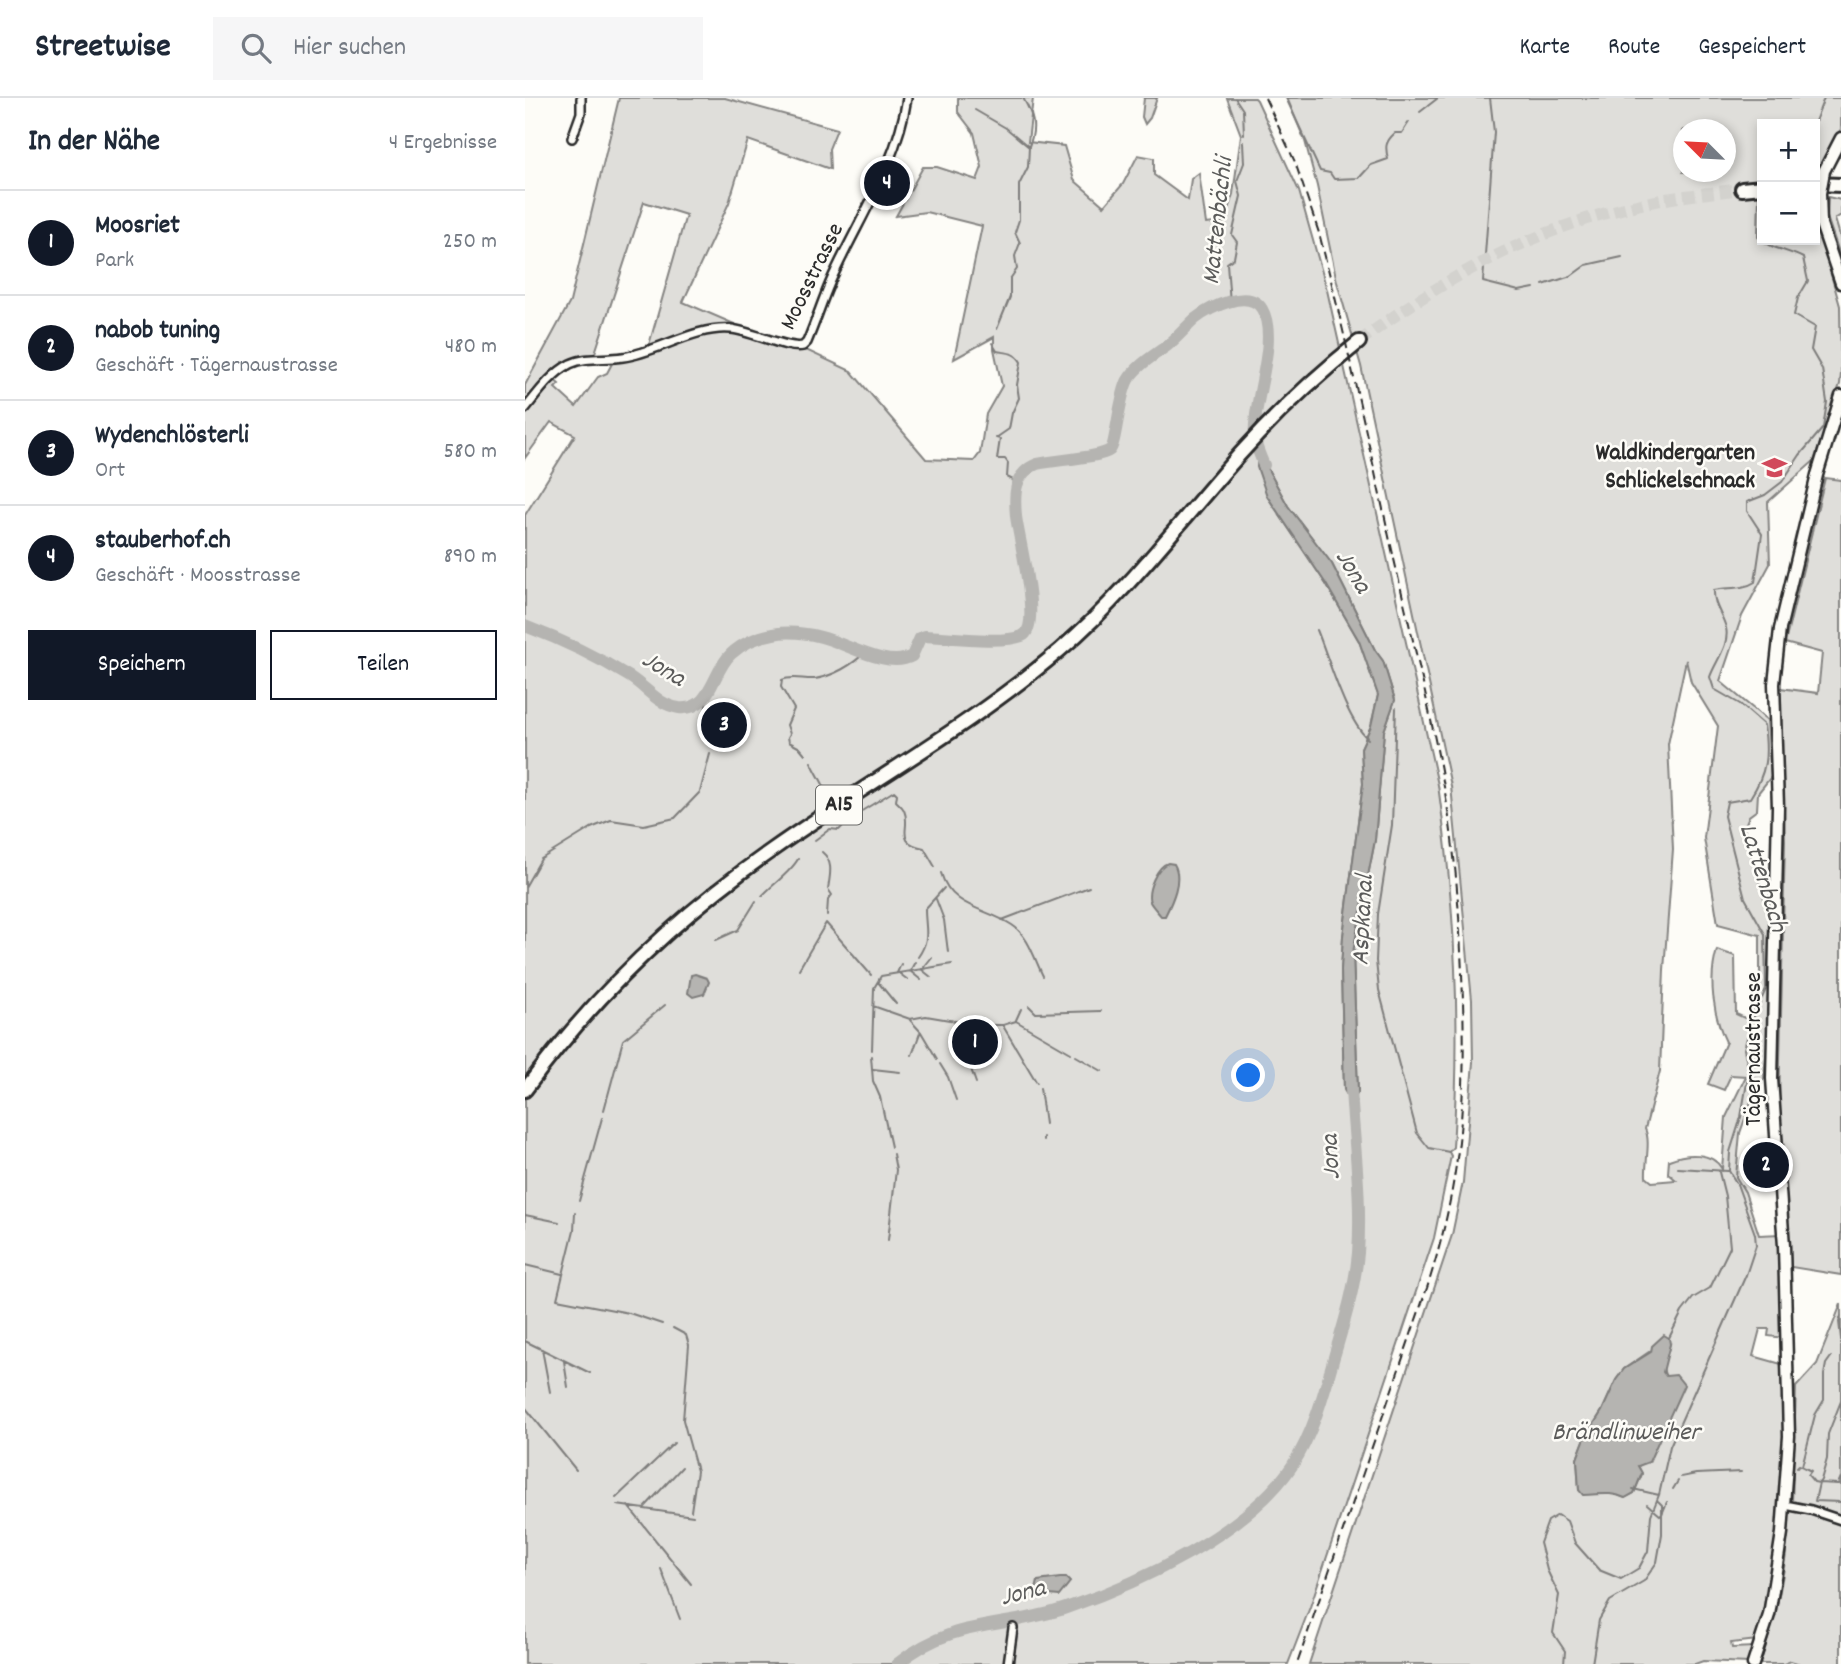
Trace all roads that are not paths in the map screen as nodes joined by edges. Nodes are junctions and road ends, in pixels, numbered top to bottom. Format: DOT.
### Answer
graph roads {
  1 [pos="582,98"];
  2 [pos="907,98"];
  3 [pos="572,138"];
  4 [pos="1841,138"];
  5 [pos="1820,182"];
  6 [pos="1841,184"];
  7 [pos="1820,188"];
  8 [pos="1820,215"];
  9 [pos="1841,283"];
  10 [pos="1359,342"];
  11 [pos="1841,396"];
  12 [pos="525,410"];
  13 [pos="525,1090"];
  14 [pos="1785,1505"];
  15 [pos="1841,1520"];
  16 [pos="1013,1628"];
  17 [pos="1008,1664"];
  18 [pos="1753,1664"];
  1 -- 3 [label="street"];
  2 -- 12 [label="street, Moosstrasse"];
  4 -- 5 [label="street, bridge"];
  6 -- 7 [label="highway"];
  8 -- 9 [label="street"];
  10 -- 13 [label="highway, A15"];
  11 -- 14 [label="street, Tägernaustrasse"];
  14 -- 15 [label="street"];
  14 -- 18 [label="street, Tägernaustrasse"];
  16 -- 17 [label="street"];
}
